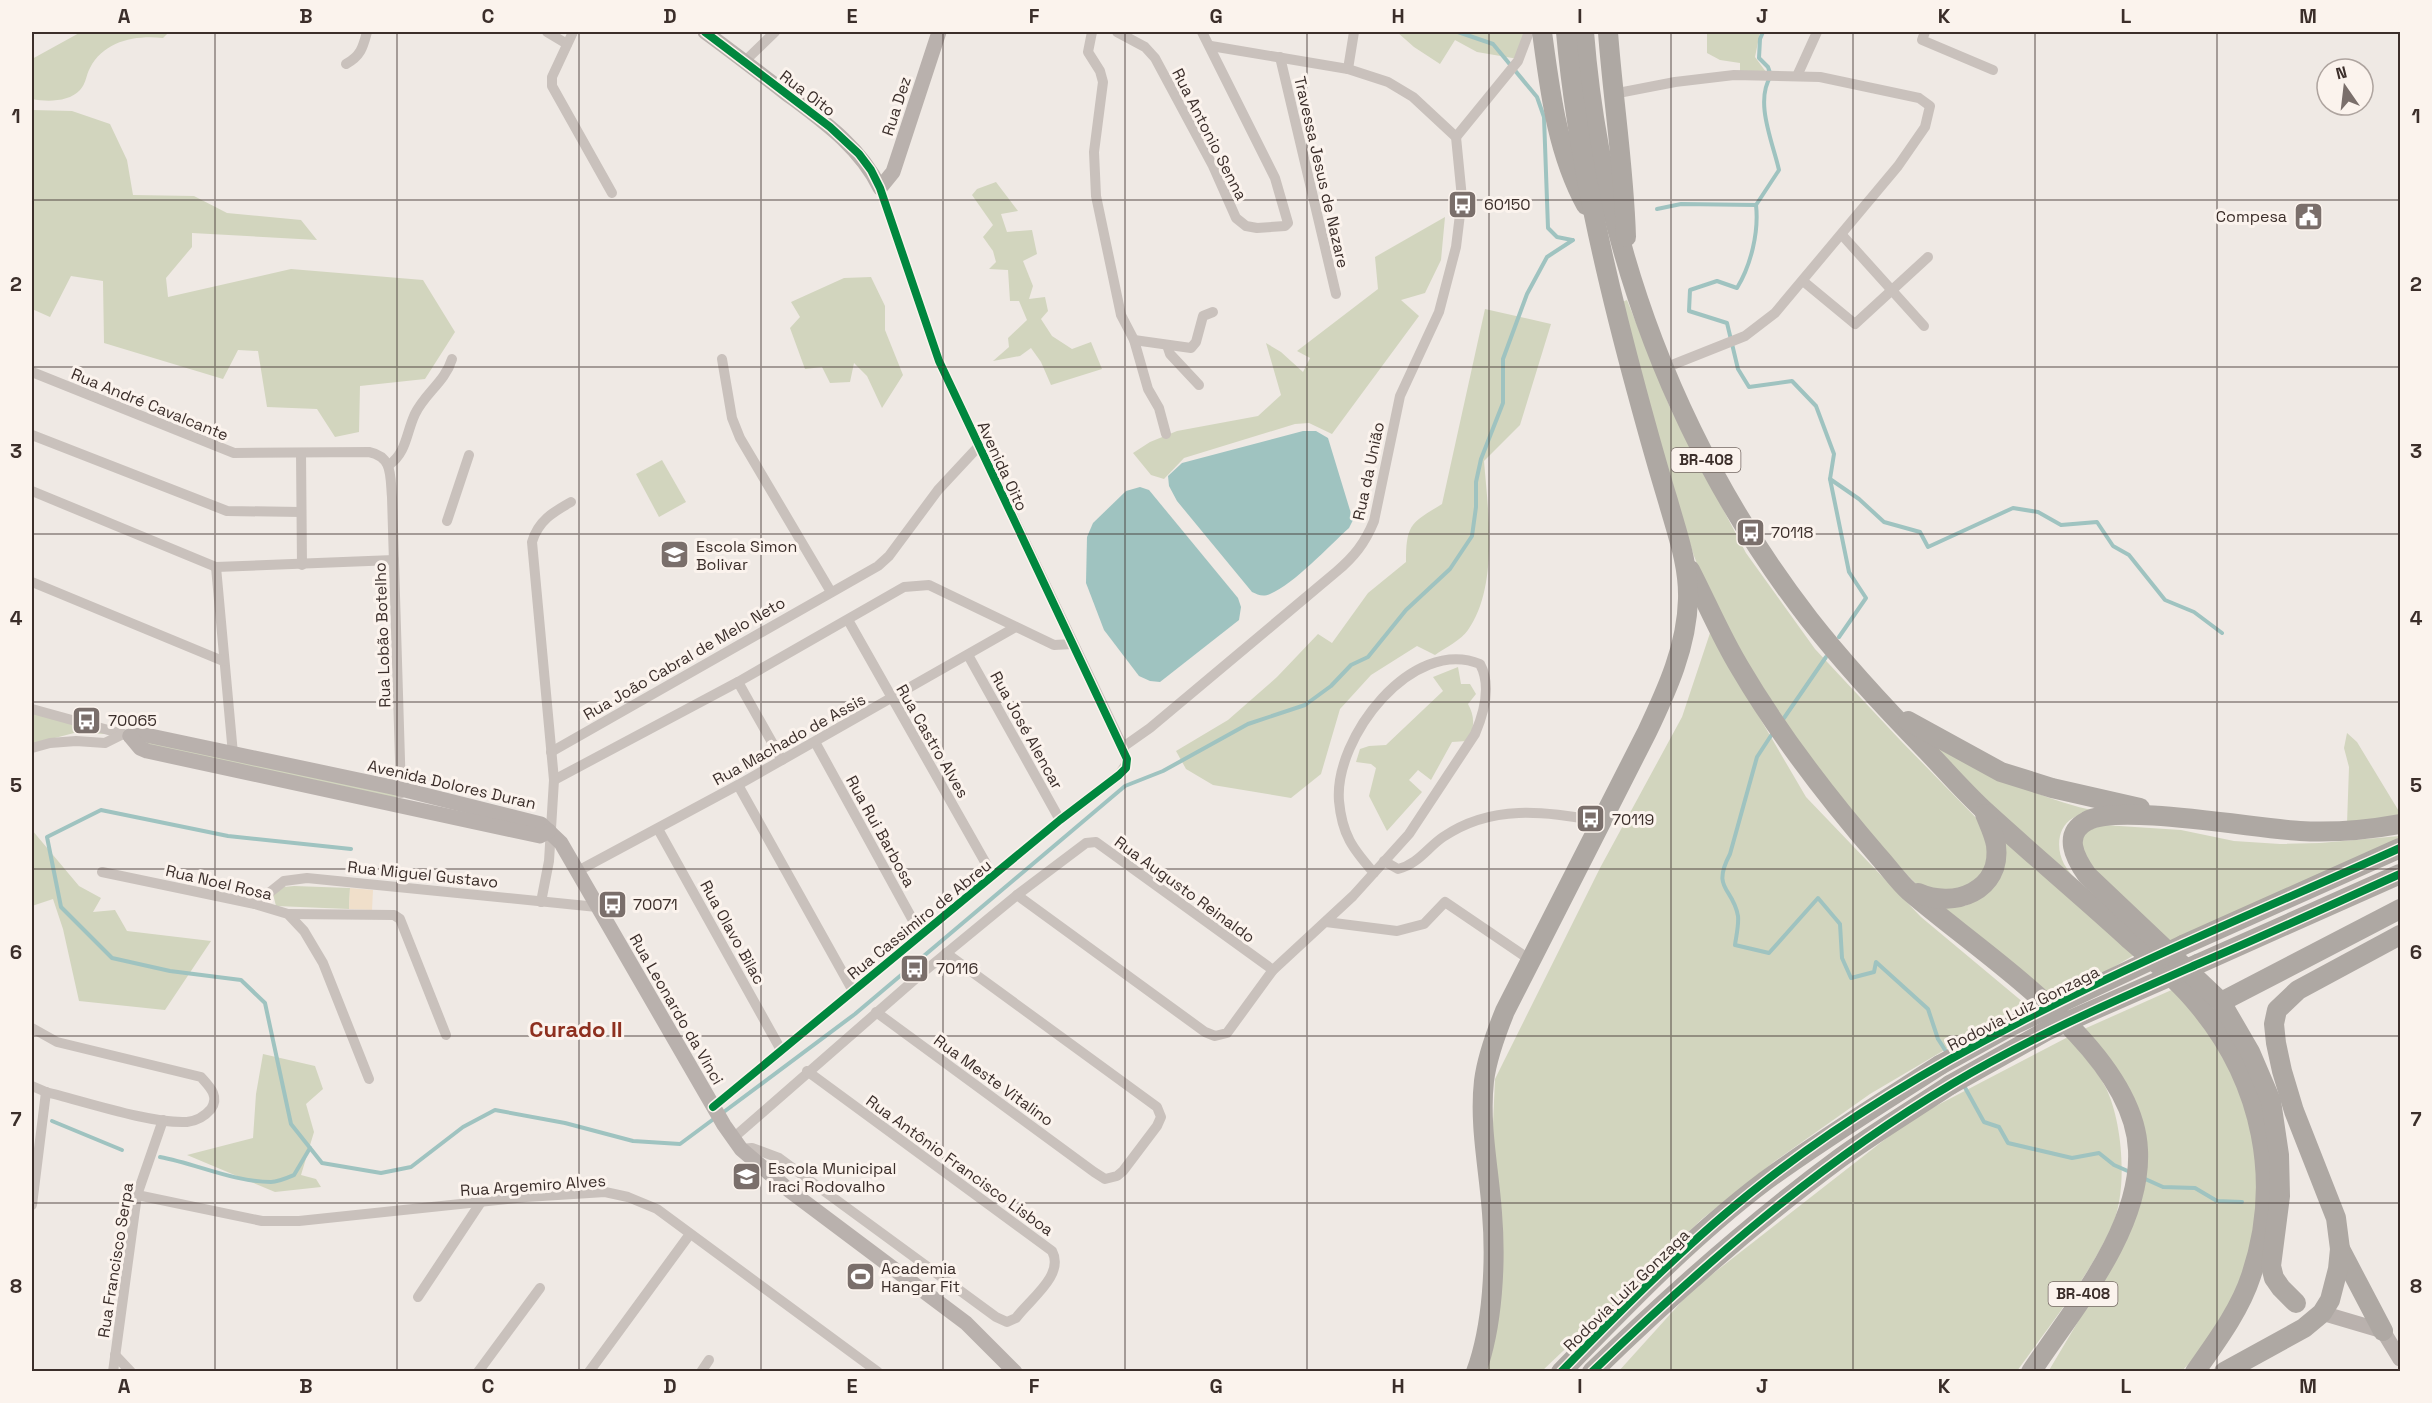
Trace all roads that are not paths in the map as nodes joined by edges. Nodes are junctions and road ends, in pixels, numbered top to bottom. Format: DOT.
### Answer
graph roads {
  1 [pos="367,32"];
  2 [pos="547,32"];
  3 [pos="573,32"];
  4 [pos="705,32"];
  5 [pos="775,32"];
  6 [pos="939,32"];
  7 [pos="1092,32"];
  8 [pos="1118,32"];
  9 [pos="1202,32"];
  10 [pos="1354,32"];
  11 [pos="1529,32"];
  12 [pos="1542,32"];
  13 [pos="1566,32"];
  14 [pos="1584,32"];
  15 [pos="1608,32"];
  16 [pos="1817,32"];
  17 [pos="1925,32"];
  18 [pos="567,44"];
  19 [pos="1211,46"];
  20 [pos="1280,57"];
  21 [pos="745,61"];
  22 [pos="346,64"];
  23 [pos="1348,69"];
  24 [pos="1993,70"];
  25 [pos="1797,76"];
  26 [pos="1613,94"];
  27 [pos="1456,137"];
  28 [pos="1595,178"];
  29 [pos="880,188"];
  30 [pos="612,193"];
  31 [pos="1596,223"];
  32 [pos="1842,235"];
  33 [pos="1928,257"];
  34 [pos="1626,266"];
  35 [pos="1803,281"];
  36 [pos="1893,289"];
  37 [pos="1336,294"];
  38 [pos="1213,312"];
  39 [pos="1924,326"];
  40 [pos="1134,340"];
  41 [pos="1167,345"];
  42 [pos="452,359"];
  43 [pos="722,359"];
  44 [pos="1662,369"];
  45 [pos="32,372"];
  46 [pos="1198,384"];
  47 [pos="1166,434"];
  48 [pos="32,435"];
  49 [pos="979,446"];
  50 [pos="301,453"];
  51 [pos="470,455"];
  52 [pos="390,465"];
  53 [pos="32,491"];
  54 [pos="571,502"];
  55 [pos="301,512"];
  56 [pos="447,521"];
  57 [pos="1684,557"];
  58 [pos="394,560"];
  59 [pos="302,565"];
  60 [pos="216,567"];
  61 [pos="32,582"];
  62 [pos="831,592"];
  63 [pos="848,620"];
  64 [pos="1014,628"];
  65 [pos="1072,644"];
  66 [pos="968,655"];
  67 [pos="223,661"];
  68 [pos="738,682"];
  69 [pos="891,698"];
  70 [pos="1884,706"];
  71 [pos="32,709"];
  72 [pos="126,735"];
  73 [pos="815,742"];
  74 [pos="1123,747"];
  75 [pos="32,748"];
  76 [pos="551,752"];
  77 [pos="232,754"];
  78 [pos="782,760"];
  79 [pos="554,780"];
  80 [pos="738,785"];
  81 [pos="401,789"];
  82 [pos="399,804"];
  83 [pos="1983,809"];
  84 [pos="2189,819"];
  85 [pos="1060,820"];
  86 [pos="1600,821"];
  87 [pos="2400,824"];
  88 [pos="658,829"];
  89 [pos="549,831"];
  90 [pos="2400,849"];
  91 [pos="1384,861"];
  92 [pos="102,872"];
  93 [pos="576,872"];
  94 [pos="1374,873"];
  95 [pos="2400,874"];
  96 [pos="993,876"];
  97 [pos="1907,889"];
  98 [pos="1017,895"];
  99 [pos="542,902"];
  100 [pos="255,904"];
  101 [pos="597,907"];
  102 [pos="2400,909"];
  103 [pos="288,914"];
  104 [pos="1326,922"];
  105 [pos="921,935"];
  106 [pos="2400,935"];
  107 [pos="946,954"];
  108 [pos="1524,955"];
  109 [pos="1273,970"];
  110 [pos="853,992"];
  111 [pos="2221,1002"];
  112 [pos="876,1012"];
  113 [pos="32,1028"];
  114 [pos="446,1035"];
  115 [pos="781,1050"];
  116 [pos="807,1071"];
  117 [pos="369,1079"];
  118 [pos="32,1086"];
  119 [pos="46,1092"];
  120 [pos="718,1115"];
  121 [pos="162,1120"];
  122 [pos="737,1144"];
  123 [pos="137,1196"];
  124 [pos="481,1202"];
  125 [pos="32,1205"];
  126 [pos="690,1234"];
  127 [pos="2340,1249"];
  128 [pos="2254,1265"];
  129 [pos="540,1287"];
  130 [pos="1676,1291"];
  131 [pos="418,1297"];
  132 [pos="2296,1303"];
  133 [pos="2322,1313"];
  134 [pos="2383,1331"];
  135 [pos="115,1355"];
  136 [pos="2400,1359"];
  137 [pos="709,1360"];
  138 [pos="113,1371"];
  139 [pos="131,1371"];
  140 [pos="478,1371"];
  141 [pos="589,1371"];
  142 [pos="701,1371"];
  143 [pos="878,1371"];
  144 [pos="1015,1371"];
  145 [pos="1476,1371"];
  146 [pos="1561,1371"];
  147 [pos="1592,1371"];
  148 [pos="1605,1371"];
  149 [pos="2031,1371"];
  150 [pos="2195,1371"];
  151 [pos="2224,1371"];
  1 -- 22 [label="street"];
  2 -- 18 [label="street"];
  3 -- 18 [label="street"];
  4 -- 21 [label="street, Rua Oito"];
  5 -- 21 [label="street"];
  6 -- 29 [label="street, Rua Dez"];
  7 -- 40 [label="street"];
  8 -- 19 [label="street, Rua Antonio Senna"];
  9 -- 19 [label="street"];
  10 -- 23 [label="street"];
  11 -- 27 [label="street"];
  12 -- 31 [label="highway"];
  13 -- 28 [label="highway, BR-408"];
  14 -- 28 [label="highway, BR-408"];
  15 -- 26 [label="highway"];
  16 -- 25 [label="street"];
  17 -- 24 [label="street"];
  18 -- 30 [label="street"];
  19 -- 20 [label="street"];
  20 -- 23 [label="street"];
  20 -- 37 [label="street, Travessa Jesus de Nazare"];
  21 -- 29 [label="street, Rua Oito"];
  23 -- 27 [label="street"];
  25 -- 26 [label="street"];
  25 -- 32 [label="street"];
  26 -- 34 [label="highway"];
  27 -- 74 [label="street, Rua da União"];
  28 -- 31 [label="highway, BR-408"];
  28 -- 34 [label="highway, BR-408"];
  29 -- 49 [label="street, Avenida Oito"];
  31 -- 57 [label="highway, BR-408"];
  32 -- 35 [label="street"];
  32 -- 36 [label="street"];
  33 -- 36 [label="street"];
  34 -- 44 [label="highway, BR-408"];
  35 -- 36 [label="street"];
  35 -- 44 [label="street"];
  36 -- 39 [label="street"];
  38 -- 41 [label="street"];
  40 -- 41 [label="street"];
  40 -- 47 [label="street"];
  41 -- 46 [label="street"];
  42 -- 52 [label="street"];
  43 -- 62 [label="street"];
  44 -- 70 [label="highway, BR-408"];
  45 -- 50 [label="street, Rua André Cavalcante"];
  48 -- 55 [label="street"];
  49 -- 62 [label="street, Rua João Cabral de Melo Neto"];
  49 -- 65 [label="street, Avenida Oito"];
  50 -- 52 [label="street, Rua André Cavalcante"];
  50 -- 55 [label="street"];
  51 -- 56 [label="street"];
  52 -- 58 [label="street, Rua Lobão Botelho"];
  53 -- 60 [label="street"];
  54 -- 76 [label="street"];
  55 -- 59 [label="street"];
  57 -- 86 [label="highway"];
  57 -- 97 [label="highway, BR-408"];
  58 -- 59 [label="street"];
  58 -- 81 [label="street, Rua Lobão Botelho"];
  59 -- 60 [label="street"];
  60 -- 67 [label="street"];
  61 -- 67 [label="street"];
  62 -- 76 [label="street, Rua João Cabral de Melo Neto"];
  63 -- 64 [label="street"];
  63 -- 68 [label="street"];
  63 -- 69 [label="street, Rua Castro Alves"];
  64 -- 65 [label="street"];
  64 -- 66 [label="street, Rua Machado de Assis"];
  65 -- 74 [label="street, Avenida Oito"];
  66 -- 69 [label="street, Rua Machado de Assis"];
  66 -- 85 [label="street, Rua José Alencar"];
  67 -- 77 [label="street"];
  68 -- 78 [label="street"];
  68 -- 79 [label="street"];
  69 -- 73 [label="street, Rua Machado de Assis"];
  69 -- 96 [label="street, Rua Castro Alves"];
  70 -- 83 [label="highway, BR-408"];
  70 -- 84 [label="highway"];
  71 -- 72 [label="street, Avenida Dolores Duran"];
  72 -- 75 [label="street"];
  72 -- 77 [label="street, Avenida Dolores Duran"];
  72 -- 82 [label="street, Avenida Dolores Duran"];
  73 -- 78 [label="street, Rua Machado de Assis"];
  73 -- 105 [label="street, Rua Rui Barbosa"];
  74 -- 85 [label="street, Rua Cassimiro de Abreu"];
  76 -- 79 [label="street"];
  77 -- 81 [label="street, Avenida Dolores Duran"];
  78 -- 80 [label="street, Rua Machado de Assis"];
  79 -- 89 [label="street"];
  80 -- 88 [label="street, Rua Machado de Assis"];
  80 -- 110 [label="street"];
  81 -- 82 [label="street, Rua Lobão Botelho"];
  81 -- 89 [label="street, Avenida Dolores Duran"];
  82 -- 89 [label="street, Avenida Dolores Duran"];
  83 -- 97 [label="highway"];
  83 -- 128 [label="highway, BR-408"];
  84 -- 87 [label="highway"];
  84 -- 111 [label="highway"];
  85 -- 96 [label="street, Rua Cassimiro de Abreu"];
  86 -- 91 [label="street"];
  86 -- 145 [label="highway"];
  88 -- 93 [label="street, Rua Machado de Assis"];
  88 -- 115 [label="street, Rua Olavo Bilac"];
  89 -- 93 [label="street, Rua Leonardo da Vinci"];
  89 -- 99 [label="street"];
  90 -- 146 [label="highway, Rodovia Luiz Gonzaga, bridge"];
  91 -- 94 [label="street"];
  91 -- 94 [label="street"];
  92 -- 100 [label="street, Rua Noel Rosa"];
  93 -- 101 [label="street, Rua Leonardo da Vinci"];
  94 -- 104 [label="street"];
  95 -- 130 [label="highway, Rodovia Luiz Gonzaga, bridge"];
  96 -- 105 [label="street, Rua Cassimiro de Abreu"];
  97 -- 149 [label="highway, BR-408"];
  98 -- 107 [label="street"];
  98 -- 109 [label="street, Rua Augusto Reinaldo"];
  98 -- 109 [label="street"];
  99 -- 100 [label="street, Rua Miguel Gustavo"];
  99 -- 101 [label="street, Rua Miguel Gustavo"];
  100 -- 103 [label="street, Rua Noel Rosa"];
  101 -- 120 [label="street, Rua Leonardo da Vinci"];
  102 -- 111 [label="highway"];
  103 -- 114 [label="street"];
  103 -- 117 [label="street, Rua Noel Rosa"];
  104 -- 108 [label="street"];
  104 -- 109 [label="street"];
  105 -- 110 [label="street, Rua Cassimiro de Abreu"];
  106 -- 127 [label="highway"];
  107 -- 112 [label="street"];
  107 -- 112 [label="street, Rua Meste Vitalino"];
  110 -- 115 [label="street, Rua Cassimiro de Abreu"];
  111 -- 132 [label="highway"];
  112 -- 116 [label="street"];
  113 -- 121 [label="street"];
  115 -- 120 [label="street, Rua Cassimiro de Abreu"];
  116 -- 122 [label="street"];
  116 -- 122 [label="street, Rua Antônio Francisco Lisboa"];
  118 -- 119 [label="street"];
  119 -- 121 [label="street"];
  119 -- 125 [label="street"];
  120 -- 122 [label="street, Rua Leonardo da Vinci"];
  121 -- 123 [label="street, Rua Francisco Serpa"];
  122 -- 144 [label="street, Rua Leonardo da Vinci"];
  123 -- 124 [label="street, Rua Argemiro Alves"];
  123 -- 135 [label="street, Rua Francisco Serpa"];
  124 -- 126 [label="street, Rua Argemiro Alves"];
  124 -- 131 [label="street"];
  126 -- 141 [label="street"];
  126 -- 143 [label="street, Rua Argemiro Alves"];
  127 -- 133 [label="highway"];
  127 -- 134 [label="highway"];
  128 -- 132 [label="highway"];
  128 -- 150 [label="highway, BR-408"];
  129 -- 140 [label="street"];
  130 -- 147 [label="highway, Rodovia Luiz Gonzaga"];
  130 -- 148 [label="highway"];
  132 -- 133 [label="highway"];
  133 -- 134 [label="street"];
  133 -- 151 [label="highway"];
  134 -- 136 [label="street"];
  135 -- 138 [label="street, Rua Francisco Serpa"];
  135 -- 139 [label="street"];
  137 -- 142 [label="street"];
}
